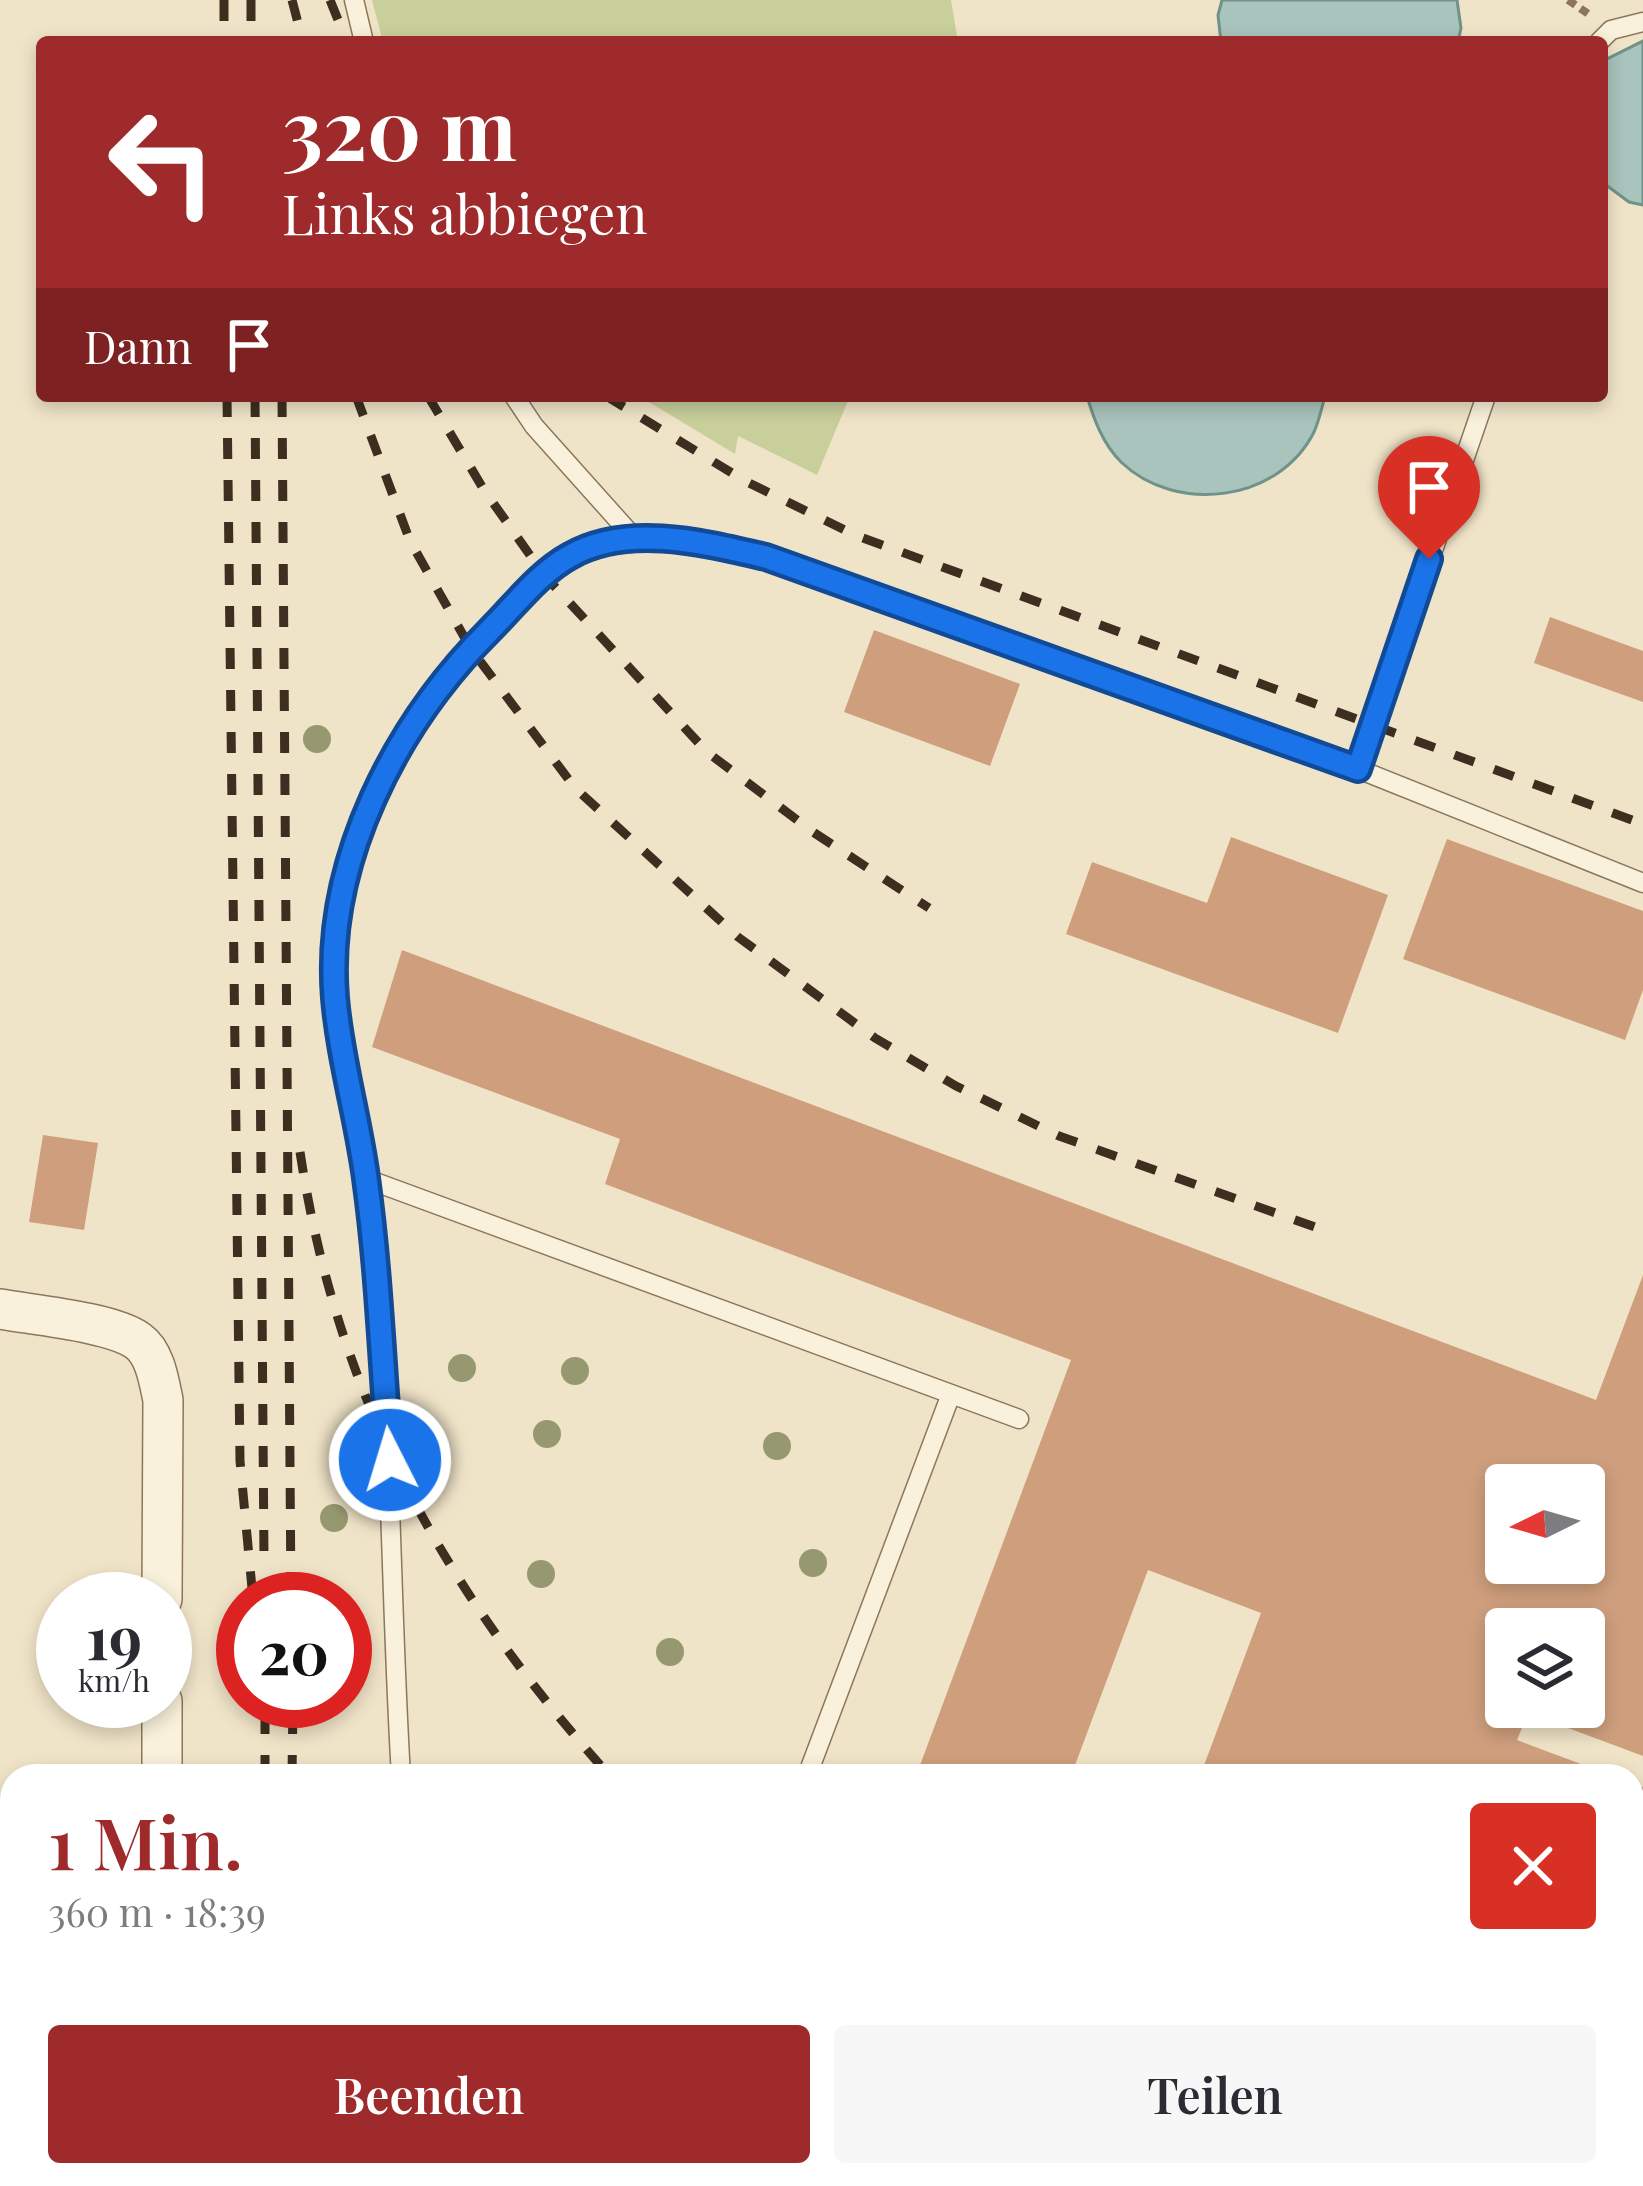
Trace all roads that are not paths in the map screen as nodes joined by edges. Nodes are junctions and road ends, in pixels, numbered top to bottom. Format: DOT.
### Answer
graph roads {
  1 [pos="354,0"];
  2 [pos="1643,22"];
  3 [pos="363,36"];
  4 [pos="1605,36"];
  5 [pos="518,402"];
  6 [pos="1484,402"];
  7 [pos="636,540"];
  8 [pos="1358,769"];
  9 [pos="1643,883"];
  10 [pos="367,1179"];
  11 [pos="0,1309"];
  12 [pos="951,1394"];
  13 [pos="1019,1419"];
  14 [pos="162,1572"];
  15 [pos="162,1728"];
  16 [pos="162,1764"];
  17 [pos="401,1764"];
  18 [pos="812,1764"];
  1 -- 3 [label="lane"];
  2 -- 4 [label="lane"];
  5 -- 7 [label="lane"];
  6 -- 8 [label="lane"];
  7 -- 8 [label="lane"];
  7 -- 10 [label="lane"];
  8 -- 9 [label="lane"];
  10 -- 12 [label="lane"];
  10 -- 17 [label="lane"];
  11 -- 14 [label="street"];
  12 -- 13 [label="lane"];
  12 -- 18 [label="lane"];
  15 -- 16 [label="street"];
}
